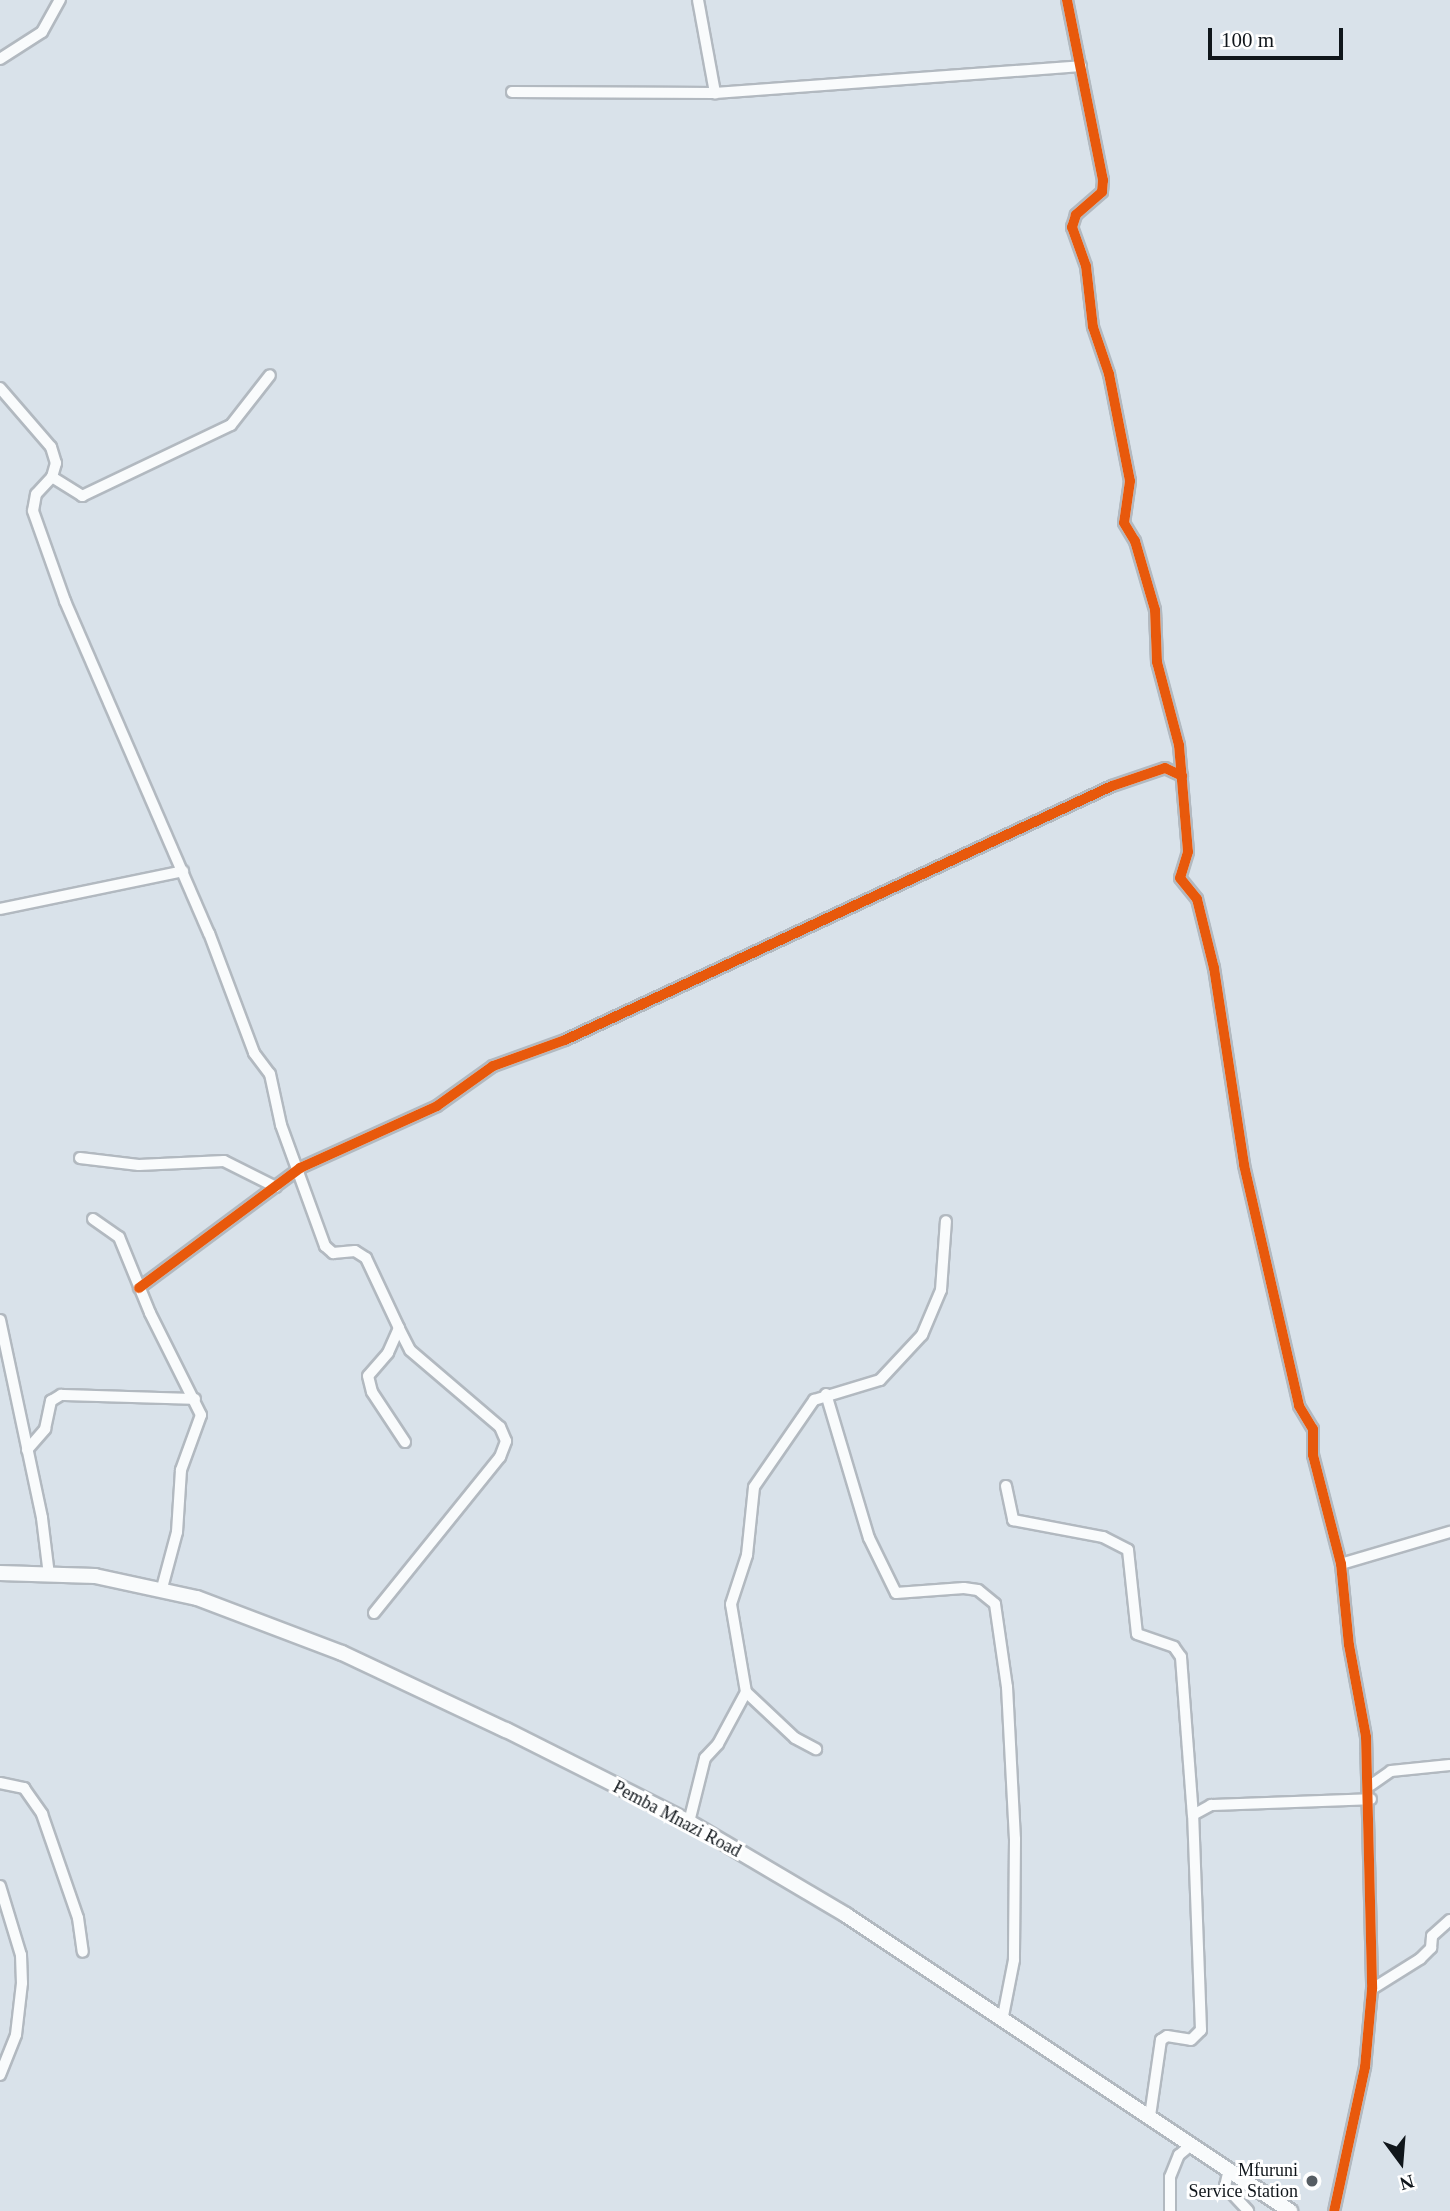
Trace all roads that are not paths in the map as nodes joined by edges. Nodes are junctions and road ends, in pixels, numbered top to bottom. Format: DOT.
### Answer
graph roads {
  1 [pos="60,0"];
  2 [pos="698,0"];
  3 [pos="1067,0"];
  4 [pos="0,59"];
  5 [pos="1081,66"];
  6 [pos="512,92"];
  7 [pos="715,93"];
  8 [pos="270,375"];
  9 [pos="0,387"];
  10 [pos="52,477"];
  11 [pos="1182,776"];
  12 [pos="183,871"];
  13 [pos="0,909"];
  14 [pos="80,1158"];
  15 [pos="300,1168"];
  16 [pos="276,1187"];
  17 [pos="93,1219"];
  18 [pos="946,1221"];
  19 [pos="139,1288"];
  20 [pos="0,1320"];
  21 [pos="398,1328"];
  22 [pos="3,1350"];
  23 [pos="826,1394"];
  24 [pos="195,1399"];
  25 [pos="405,1442"];
  26 [pos="27,1450"];
  27 [pos="1006,1486"];
  28 [pos="1450,1532"];
  29 [pos="1341,1564"];
  30 [pos="0,1573"];
  31 [pos="49,1575"];
  32 [pos="162,1588"];
  33 [pos="374,1613"];
  34 [pos="746,1692"];
  35 [pos="816,1749"];
  36 [pos="1450,1765"];
  37 [pos="0,1783"];
  38 [pos="1371,1785"];
  39 [pos="1371,1799"];
  40 [pos="1193,1815"];
  41 [pos="689,1822"];
  42 [pos="0,1886"];
  43 [pos="1450,1920"];
  44 [pos="83,1952"];
  45 [pos="1373,1989"];
  46 [pos="1002,2021"];
  47 [pos="0,2076"];
  48 [pos="1150,2116"];
  49 [pos="1192,2144"];
  50 [pos="1229,2169"];
  51 [pos="1170,2211"];
  52 [pos="1248,2211"];
  53 [pos="1290,2211"];
  54 [pos="1334,2211"];
  1 -- 4 [label="street"];
  2 -- 7 [label="street"];
  3 -- 5 [label="street"];
  5 -- 7 [label="street"];
  5 -- 11 [label="street"];
  6 -- 7 [label="street"];
  8 -- 10 [label="street"];
  9 -- 10 [label="street"];
  10 -- 12 [label="street"];
  11 -- 15 [label="street"];
  11 -- 29 [label="street"];
  12 -- 13 [label="street"];
  12 -- 15 [label="street"];
  14 -- 16 [label="street"];
  15 -- 16 [label="street"];
  15 -- 21 [label="street"];
  16 -- 19 [label="street"];
  17 -- 19 [label="street"];
  18 -- 23 [label="street"];
  19 -- 24 [label="street"];
  20 -- 22 [label="street"];
  21 -- 25 [label="street"];
  21 -- 33 [label="street"];
  22 -- 26 [label="street"];
  23 -- 34 [label="street"];
  23 -- 46 [label="street"];
  24 -- 26 [label="street"];
  24 -- 32 [label="street"];
  26 -- 31 [label="street"];
  27 -- 40 [label="street"];
  28 -- 29 [label="street"];
  29 -- 38 [label="street"];
  30 -- 31 [label="main road, Pemba Mnazi Road"];
  31 -- 32 [label="main road, Pemba Mnazi Road"];
  32 -- 41 [label="main road, Pemba Mnazi Road"];
  34 -- 35 [label="street"];
  34 -- 41 [label="street"];
  36 -- 38 [label="street"];
  37 -- 44 [label="street"];
  38 -- 39 [label="street"];
  39 -- 40 [label="street"];
  39 -- 45 [label="street"];
  40 -- 48 [label="street"];
  41 -- 46 [label="main road, Pemba Mnazi Road"];
  42 -- 47 [label="street"];
  43 -- 45 [label="street"];
  45 -- 54 [label="street"];
  46 -- 48 [label="main road, Pemba Mnazi Road"];
  48 -- 49 [label="main road, Pemba Mnazi Road"];
  49 -- 50 [label="main road, Pemba Mnazi Road"];
  49 -- 51 [label="street"];
  50 -- 52 [label="street"];
  50 -- 53 [label="main road, Pemba Mnazi Road"];
}
